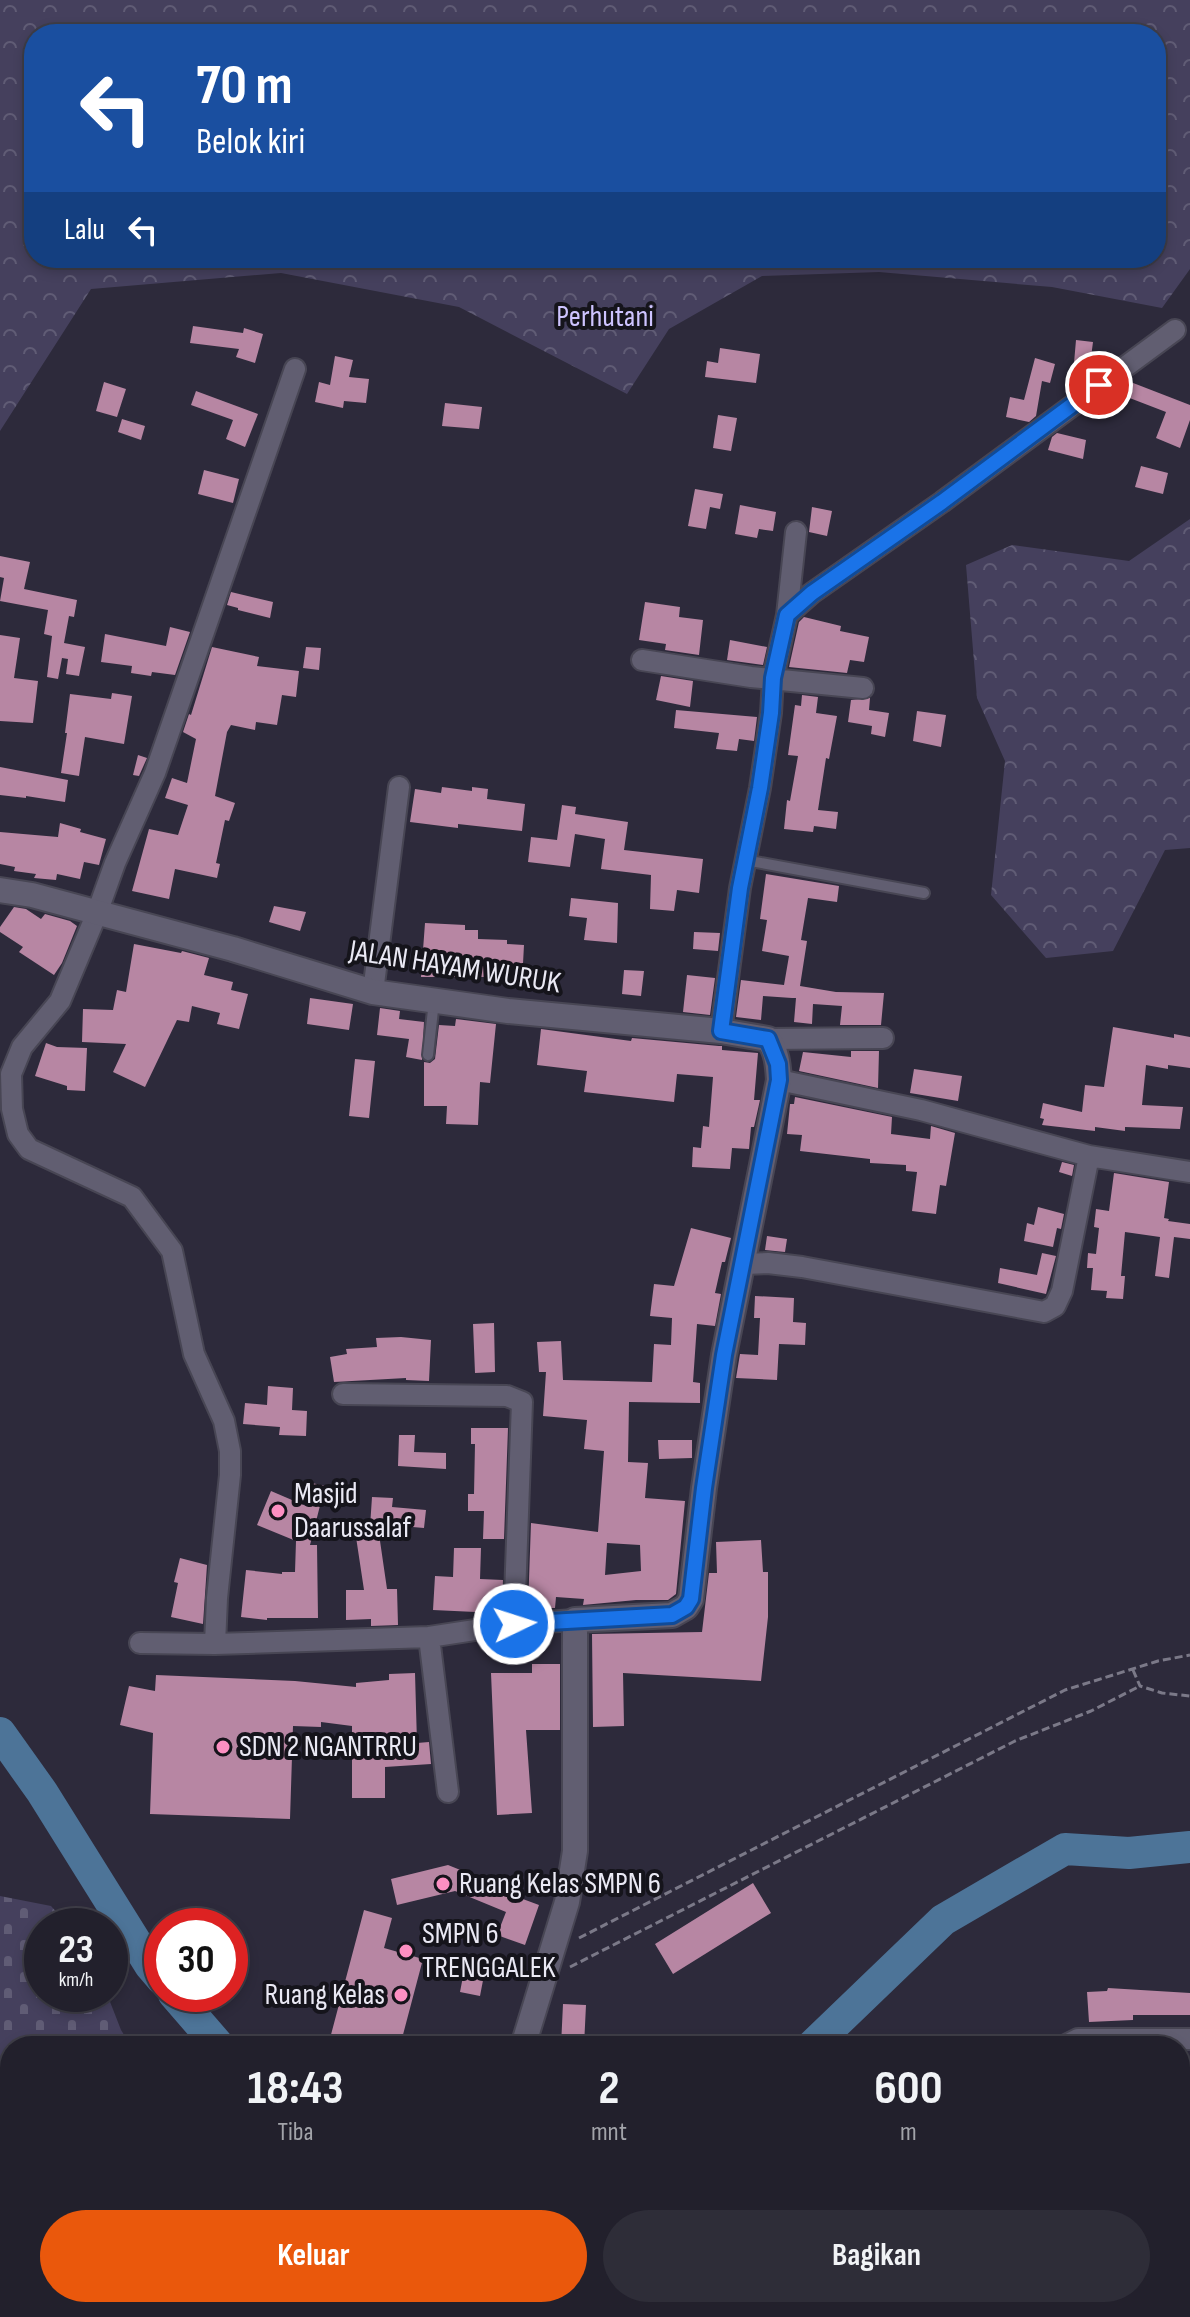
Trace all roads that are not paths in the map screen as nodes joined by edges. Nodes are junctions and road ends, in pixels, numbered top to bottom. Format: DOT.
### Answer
graph roads {
  1 [pos="1175,330"];
  2 [pos="295,369"];
  3 [pos="796,532"];
  4 [pos="787,615"];
  5 [pos="642,660"];
  6 [pos="773,678"];
  7 [pos="863,688"];
  8 [pos="399,787"];
  9 [pos="745,860"];
  10 [pos="0,890"];
  11 [pos="924,893"];
  12 [pos="97,913"];
  13 [pos="373,992"];
  14 [pos="434,1001"];
  15 [pos="721,1031"];
  16 [pos="883,1038"];
  17 [pos="768,1039"];
  18 [pos="428,1055"];
  19 [pos="779,1080"];
  20 [pos="1089,1156"];
  21 [pos="1190,1172"];
  22 [pos="744,1264"];
  23 [pos="343,1394"];
  24 [pos="575,1620"];
  25 [pos="514,1624"];
  26 [pos="429,1637"];
  27 [pos="140,1643"];
  28 [pos="215,1644"];
  29 [pos="448,1792"];
  30 [pos="526,2036"];
  1 -- 4 [label="street"];
  2 -- 12 [label="street"];
  3 -- 4 [label="street"];
  4 -- 6 [label="street"];
  5 -- 6 [label="street"];
  6 -- 7 [label="street"];
  6 -- 9 [label="street"];
  8 -- 13 [label="street"];
  9 -- 11 [label="lane"];
  9 -- 15 [label="street"];
  10 -- 12 [label="street, JALAN HAYAM WURUK"];
  12 -- 13 [label="street, JALAN HAYAM WURUK"];
  12 -- 28 [label="street"];
  13 -- 14 [label="street, JALAN HAYAM WURUK"];
  14 -- 15 [label="street, JALAN HAYAM WURUK"];
  14 -- 18 [label="lane"];
  15 -- 17 [label="street, JALAN HAYAM WURUK"];
  16 -- 17 [label="street"];
  17 -- 19 [label="street"];
  19 -- 20 [label="street"];
  19 -- 22 [label="street"];
  20 -- 21 [label="street"];
  20 -- 22 [label="street"];
  22 -- 24 [label="street"];
  23 -- 25 [label="street"];
  24 -- 25 [label="street"];
  24 -- 30 [label="street"];
  25 -- 26 [label="street"];
  26 -- 28 [label="street"];
  26 -- 29 [label="street"];
  27 -- 28 [label="street"];
}
